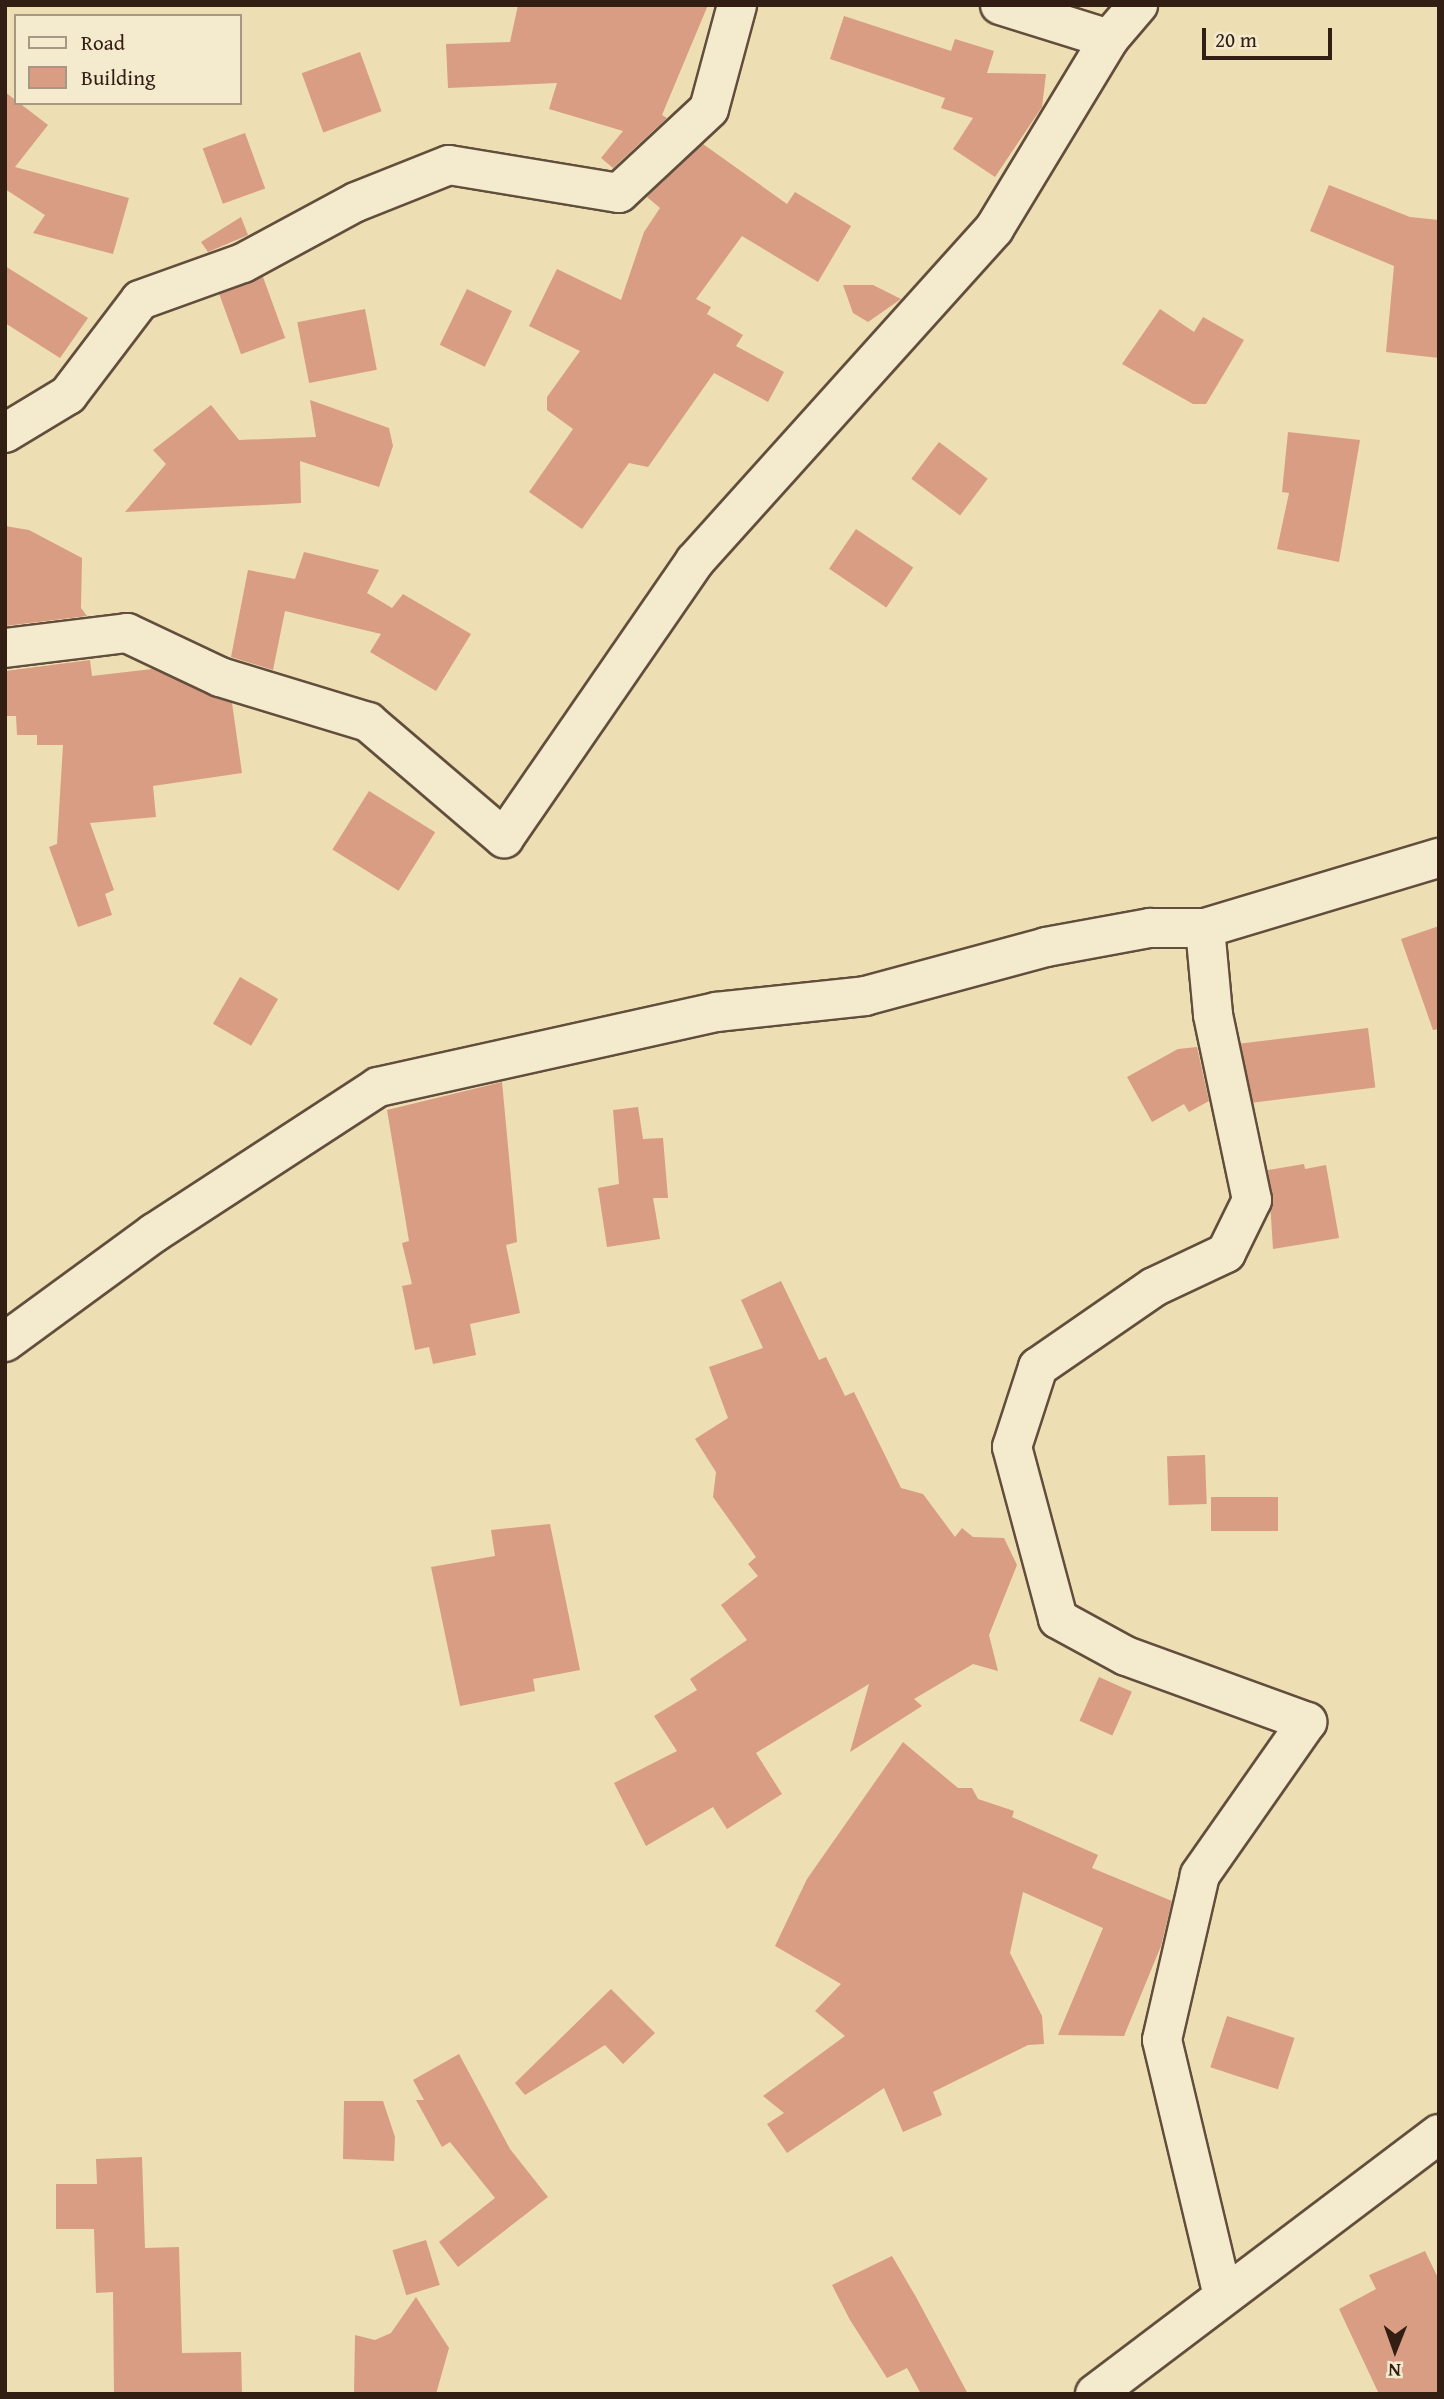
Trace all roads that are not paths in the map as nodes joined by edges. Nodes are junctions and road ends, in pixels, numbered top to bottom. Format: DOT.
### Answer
graph roads {
  1 [pos="737,5"];
  2 [pos="1000,5"];
  3 [pos="1138,5"];
  4 [pos="1108,39"];
  5 [pos="5,433"];
  6 [pos="5,648"];
  7 [pos="1439,858"];
  8 [pos="1205,928"];
  9 [pos="5,1342"];
  10 [pos="1439,2134"];
  11 [pos="1223,2297"];
  12 [pos="1094,2394"];
  1 -- 5 [label="street"];
  2 -- 4 [label="street"];
  3 -- 4 [label="street"];
  4 -- 6 [label="street"];
  7 -- 8 [label="street"];
  8 -- 9 [label="street"];
  8 -- 11 [label="street"];
  10 -- 11 [label="street"];
  11 -- 12 [label="street"];
}
